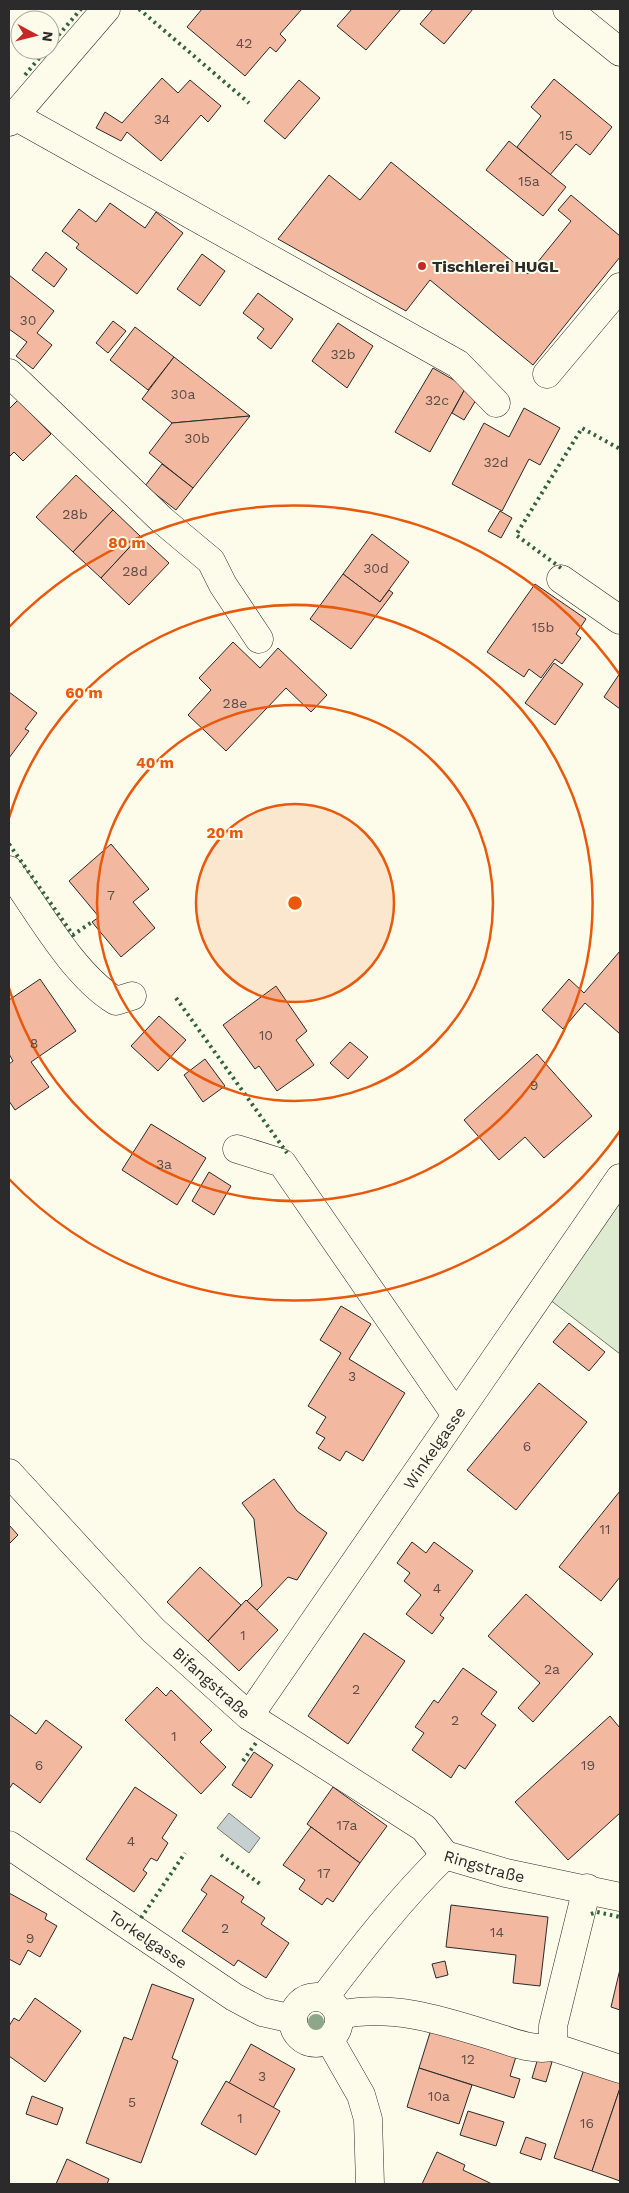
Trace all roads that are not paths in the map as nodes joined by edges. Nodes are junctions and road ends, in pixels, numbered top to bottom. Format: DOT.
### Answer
graph roads {
  1 [pos="106,9"];
  2 [pos="567,9"];
  3 [pos="620,52"];
  4 [pos="12,119"];
  5 [pos="620,288"];
  6 [pos="9,373"];
  7 [pos="546,374"];
  8 [pos="496,403"];
  9 [pos="561,579"];
  10 [pos="620,620"];
  11 [pos="259,639"];
  12 [pos="9,870"];
  13 [pos="132,996"];
  14 [pos="237,1149"];
  15 [pos="620,1178"];
  16 [pos="456,1415"];
  17 [pos="9,1473"];
  18 [pos="249,1716"];
  19 [pos="9,1845"];
  20 [pos="445,1856"];
  21 [pos="587,1888"];
  22 [pos="620,1897"];
  23 [pos="331,2017"];
  24 [pos="293,2019"];
  25 [pos="553,2047"];
  26 [pos="620,2069"];
  27 [pos="370,2184"];
  1 -- 4 [label="street"];
  2 -- 3 [label="street"];
  4 -- 8 [label="street"];
  5 -- 7 [label="street"];
  6 -- 11 [label="street"];
  9 -- 10 [label="street"];
  12 -- 13 [label="street"];
  14 -- 16 [label="street"];
  15 -- 16 [label="street, Winkelgasse"];
  16 -- 18 [label="street, Winkelgasse"];
  17 -- 18 [label="street, Bifangstraße"];
  18 -- 20 [label="street, Bifangstraße"];
  19 -- 24 [label="street, Torkelgasse"];
  20 -- 21 [label="street, Ringstraße"];
  20 -- 23 [label="street, Ringstraße"];
  21 -- 22 [label="street, Ringstraße"];
  21 -- 25 [label="street"];
  23 -- 24 [label="street"];
  23 -- 24 [label="street"];
  23 -- 25 [label="street"];
  23 -- 27 [label="street"];
  25 -- 26 [label="street"];
}
